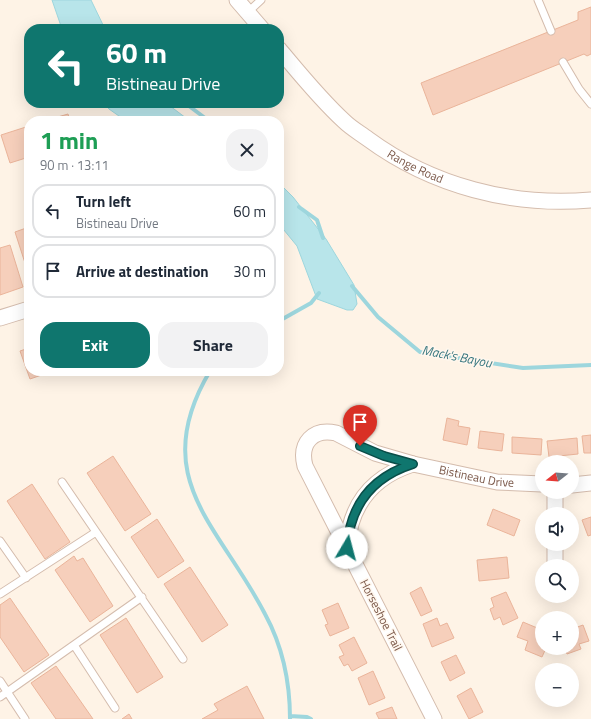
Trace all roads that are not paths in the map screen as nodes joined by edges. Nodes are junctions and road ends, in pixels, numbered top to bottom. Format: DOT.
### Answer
graph roads {
  1 [pos="237,0"];
  2 [pos="261,0"];
  3 [pos="538,0"];
  4 [pos="248,12"];
  5 [pos="258,24"];
  6 [pos="551,31"];
  7 [pos="284,55"];
  8 [pos="563,62"];
  9 [pos="591,104"];
  10 [pos="591,200"];
  11 [pos="24,311"];
  12 [pos="0,318"];
  13 [pos="305,446"];
  14 [pos="413,464"];
  15 [pos="62,482"];
  16 [pos="591,483"];
  17 [pos="535,484"];
  18 [pos="579,484"];
  19 [pos="96,532"];
  20 [pos="0,542"];
  21 [pos="347,548"];
  22 [pos="26,578"];
  23 [pos="0,594"];
  24 [pos="142,597"];
  25 [pos="74,644"];
  26 [pos="183,659"];
  27 [pos="0,682"];
  28 [pos="7,692"];
  29 [pos="0,697"];
  30 [pos="115,708"];
  31 [pos="25,719"];
  32 [pos="434,719"];
  1 -- 4 [label="street"];
  2 -- 4 [label="lane"];
  3 -- 6 [label="lane"];
  4 -- 5 [label="street"];
  7 -- 10 [label="street, Range Road"];
  8 -- 9 [label="lane"];
  11 -- 12 [label="street"];
  13 -- 14 [label="street, Bistineau Drive"];
  13 -- 21 [label="street, Horseshoe Trail"];
  14 -- 17 [label="street, Bistineau Drive"];
  14 -- 21 [label="street"];
  15 -- 19 [label="lane"];
  16 -- 18 [label="street"];
  19 -- 22 [label="lane"];
  19 -- 24 [label="lane"];
  20 -- 22 [label="lane"];
  21 -- 32 [label="street, Horseshoe Trail"];
  22 -- 23 [label="lane"];
  24 -- 25 [label="lane"];
  24 -- 26 [label="lane"];
  25 -- 28 [label="lane"];
  25 -- 30 [label="lane"];
  27 -- 28 [label="lane"];
  28 -- 29 [label="lane"];
  28 -- 31 [label="lane"];
}
